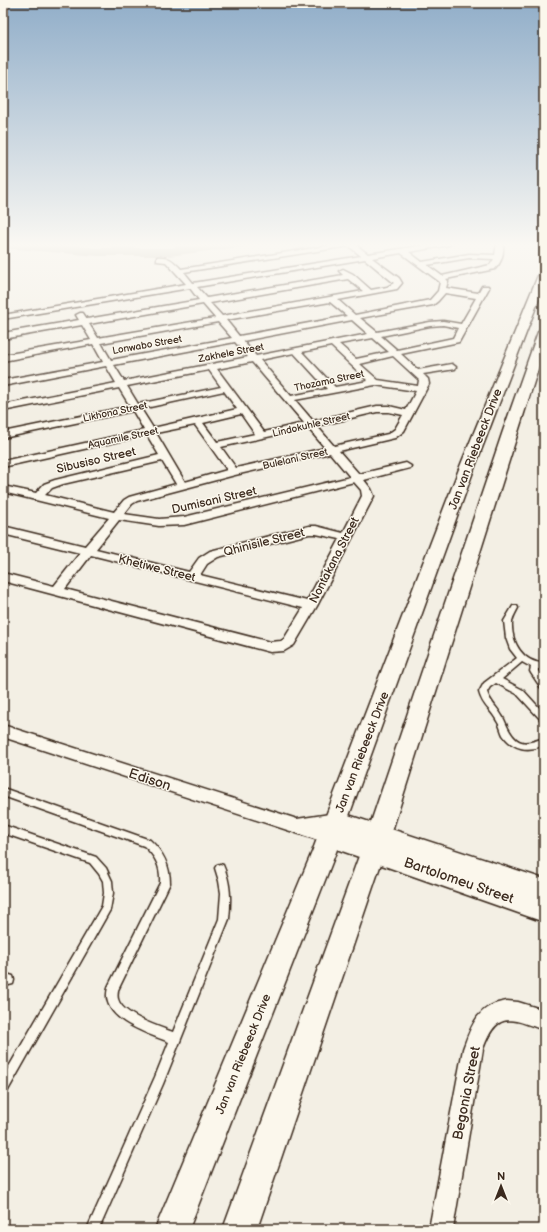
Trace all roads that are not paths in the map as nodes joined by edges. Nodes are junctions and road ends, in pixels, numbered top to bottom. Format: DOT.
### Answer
graph roads {
  1 [pos="102,300"];
  2 [pos="324,300"];
  3 [pos="334,300"];
  4 [pos="434,300"];
  5 [pos="478,300"];
  6 [pos="533,300"];
  7 [pos="204,301"];
  8 [pos="74,305"];
  9 [pos="3,317"];
  10 [pos="354,317"];
  11 [pos="219,319"];
  12 [pos="84,322"];
  13 [pos="464,326"];
  14 [pos="544,332"];
  15 [pos="375,335"];
  16 [pos="3,336"];
  17 [pos="238,339"];
  18 [pos="97,341"];
  19 [pos="334,344"];
  20 [pos="297,351"];
  21 [pos="395,354"];
  22 [pos="3,358"];
  23 [pos="254,359"];
  24 [pos="109,362"];
  25 [pos="355,362"];
  26 [pos="452,366"];
  27 [pos="211,367"];
  28 [pos="416,373"];
  29 [pos="375,382"];
  30 [pos="3,383"];
  31 [pos="121,384"];
  32 [pos="227,388"];
  33 [pos="420,389"];
  34 [pos="333,390"];
  35 [pos="288,400"];
  36 [pos="135,407"];
  37 [pos="3,408"];
  38 [pos="243,411"];
  39 [pos="408,413"];
  40 [pos="197,421"];
  41 [pos="309,424"];
  42 [pos="149,431"];
  43 [pos="3,435"];
  44 [pos="261,435"];
  45 [pos="214,446"];
  46 [pos="330,449"];
  47 [pos="164,457"];
  48 [pos="3,464"];
  49 [pos="406,466"];
  50 [pos="233,472"];
  51 [pos="357,478"];
  52 [pos="182,485"];
  53 [pos="3,490"];
  54 [pos="38,497"];
  55 [pos="117,516"];
  56 [pos="3,530"];
  57 [pos="346,537"];
  58 [pos="88,551"];
  59 [pos="193,576"];
  60 [pos="3,577"];
  61 [pos="57,591"];
  62 [pos="311,606"];
  63 [pos="515,608"];
  64 [pos="522,658"];
  65 [pos="535,666"];
  66 [pos="544,666"];
  67 [pos="496,679"];
  68 [pos="544,686"];
  69 [pos="544,718"];
  70 [pos="3,731"];
  71 [pos="544,741"];
  72 [pos="3,792"];
  73 [pos="3,829"];
  74 [pos="333,829"];
  75 [pos="376,842"];
  76 [pos="220,868"];
  77 [pos="544,890"];
  78 [pos="544,911"];
  79 [pos="544,1020"];
  80 [pos="176,1039"];
  81 [pos="3,1088"];
  82 [pos="93,1229"];
  83 [pos="172,1229"];
  84 [pos="240,1229"];
  85 [pos="441,1229"];
  1 -- 8 [label="street"];
  2 -- 11 [label="street"];
  3 -- 10 [label="street"];
  4 -- 10 [label="street, Lonwabo Street"];
  5 -- 13 [label="street"];
  6 -- 74 [label="main road, Jan van Riebeeck Drive"];
  7 -- 11 [label="street, Nontakana Street"];
  7 -- 12 [label="street"];
  8 -- 9 [label="street"];
  8 -- 12 [label="street"];
  10 -- 15 [label="street"];
  10 -- 17 [label="street, Lonwabo Street"];
  11 -- 17 [label="street, Nontakana Street"];
  11 -- 18 [label="street"];
  12 -- 16 [label="street"];
  12 -- 18 [label="street"];
  13 -- 15 [label="street, Zakhele Street"];
  13 -- 21 [label="street"];
  14 -- 75 [label="main road, Jan van Riebeeck Drive"];
  15 -- 19 [label="street, Zakhele Street"];
  15 -- 21 [label="street"];
  17 -- 23 [label="street, Nontakana Street"];
  17 -- 24 [label="street, Lonwabo Street"];
  18 -- 22 [label="street"];
  18 -- 24 [label="street"];
  19 -- 20 [label="street, Zakhele Street"];
  19 -- 25 [label="street"];
  20 -- 23 [label="street, Zakhele Street"];
  20 -- 34 [label="street"];
  21 -- 25 [label="street"];
  21 -- 28 [label="street"];
  23 -- 27 [label="street, Zakhele Street"];
  23 -- 35 [label="street, Nontakana Street"];
  24 -- 30 [label="street, Lonwabo Street"];
  24 -- 31 [label="street"];
  25 -- 29 [label="street"];
  26 -- 28 [label="street"];
  27 -- 31 [label="street, Zakhele Street"];
  27 -- 32 [label="street"];
  28 -- 33 [label="street"];
  29 -- 33 [label="street, Thozama Street"];
  29 -- 34 [label="street, Thozama Street"];
  31 -- 36 [label="street"];
  31 -- 37 [label="street, Zakhele Street"];
  32 -- 36 [label="street, Likhona Street"];
  32 -- 38 [label="street"];
  33 -- 39 [label="street, Bulelani Street"];
  34 -- 35 [label="street, Thozama Street"];
  35 -- 41 [label="street, Nontakana Street"];
  36 -- 42 [label="street"];
  36 -- 43 [label="street, Likhona Street"];
  38 -- 40 [label="street, Aquamile Street"];
  38 -- 44 [label="street"];
  39 -- 41 [label="street, Lindokuhle Street"];
  39 -- 46 [label="street, Bulelani Street"];
  40 -- 42 [label="street, Aquamile Street"];
  40 -- 45 [label="street"];
  41 -- 44 [label="street, Lindokuhle Street"];
  41 -- 46 [label="street, Nontakana Street"];
  42 -- 47 [label="street"];
  42 -- 48 [label="street, Aquamile Street"];
  44 -- 45 [label="street, Lindokuhle Street"];
  45 -- 50 [label="street"];
  46 -- 50 [label="street, Bulelani Street"];
  46 -- 51 [label="street, Nontakana Street"];
  47 -- 52 [label="street"];
  47 -- 54 [label="street, Sibusiso Street"];
  49 -- 51 [label="street, Dumisani Street"];
  50 -- 52 [label="street, Bulelani Street"];
  51 -- 55 [label="street, Dumisani Street"];
  51 -- 57 [label="street, Nontakana Street"];
  52 -- 55 [label="street, Bulelani Street"];
  53 -- 54 [label="street, Dumisani Street"];
  54 -- 55 [label="street, Dumisani Street"];
  55 -- 58 [label="street, Bulelani Street"];
  56 -- 58 [label="street, Khetiwe Street"];
  57 -- 59 [label="street, Qhinisile Street"];
  57 -- 62 [label="street, Nontakana Street"];
  58 -- 59 [label="street, Khetiwe Street"];
  58 -- 61 [label="street, Bulelani Street"];
  59 -- 62 [label="street, Khetiwe Street"];
  60 -- 61 [label="street, Nontakana Street"];
  61 -- 62 [label="street, Nontakana Street"];
  63 -- 64 [label="lane"];
  64 -- 65 [label="lane"];
  64 -- 67 [label="lane"];
  65 -- 66 [label="lane"];
  65 -- 68 [label="lane"];
  67 -- 69 [label="lane"];
  67 -- 71 [label="lane"];
  70 -- 74 [label="street, Edison"];
  72 -- 80 [label="lane"];
  73 -- 81 [label="lane"];
  74 -- 75 [label="street"];
  74 -- 83 [label="main road, Jan van Riebeeck Drive"];
  75 -- 77 [label="street, Bartolomeu Street"];
  75 -- 78 [label="street, Bartolomeu Street"];
  75 -- 84 [label="main road, Jan van Riebeeck Drive"];
  76 -- 80 [label="lane"];
  79 -- 85 [label="street, Begonia Street"];
  80 -- 82 [label="lane"];
}
